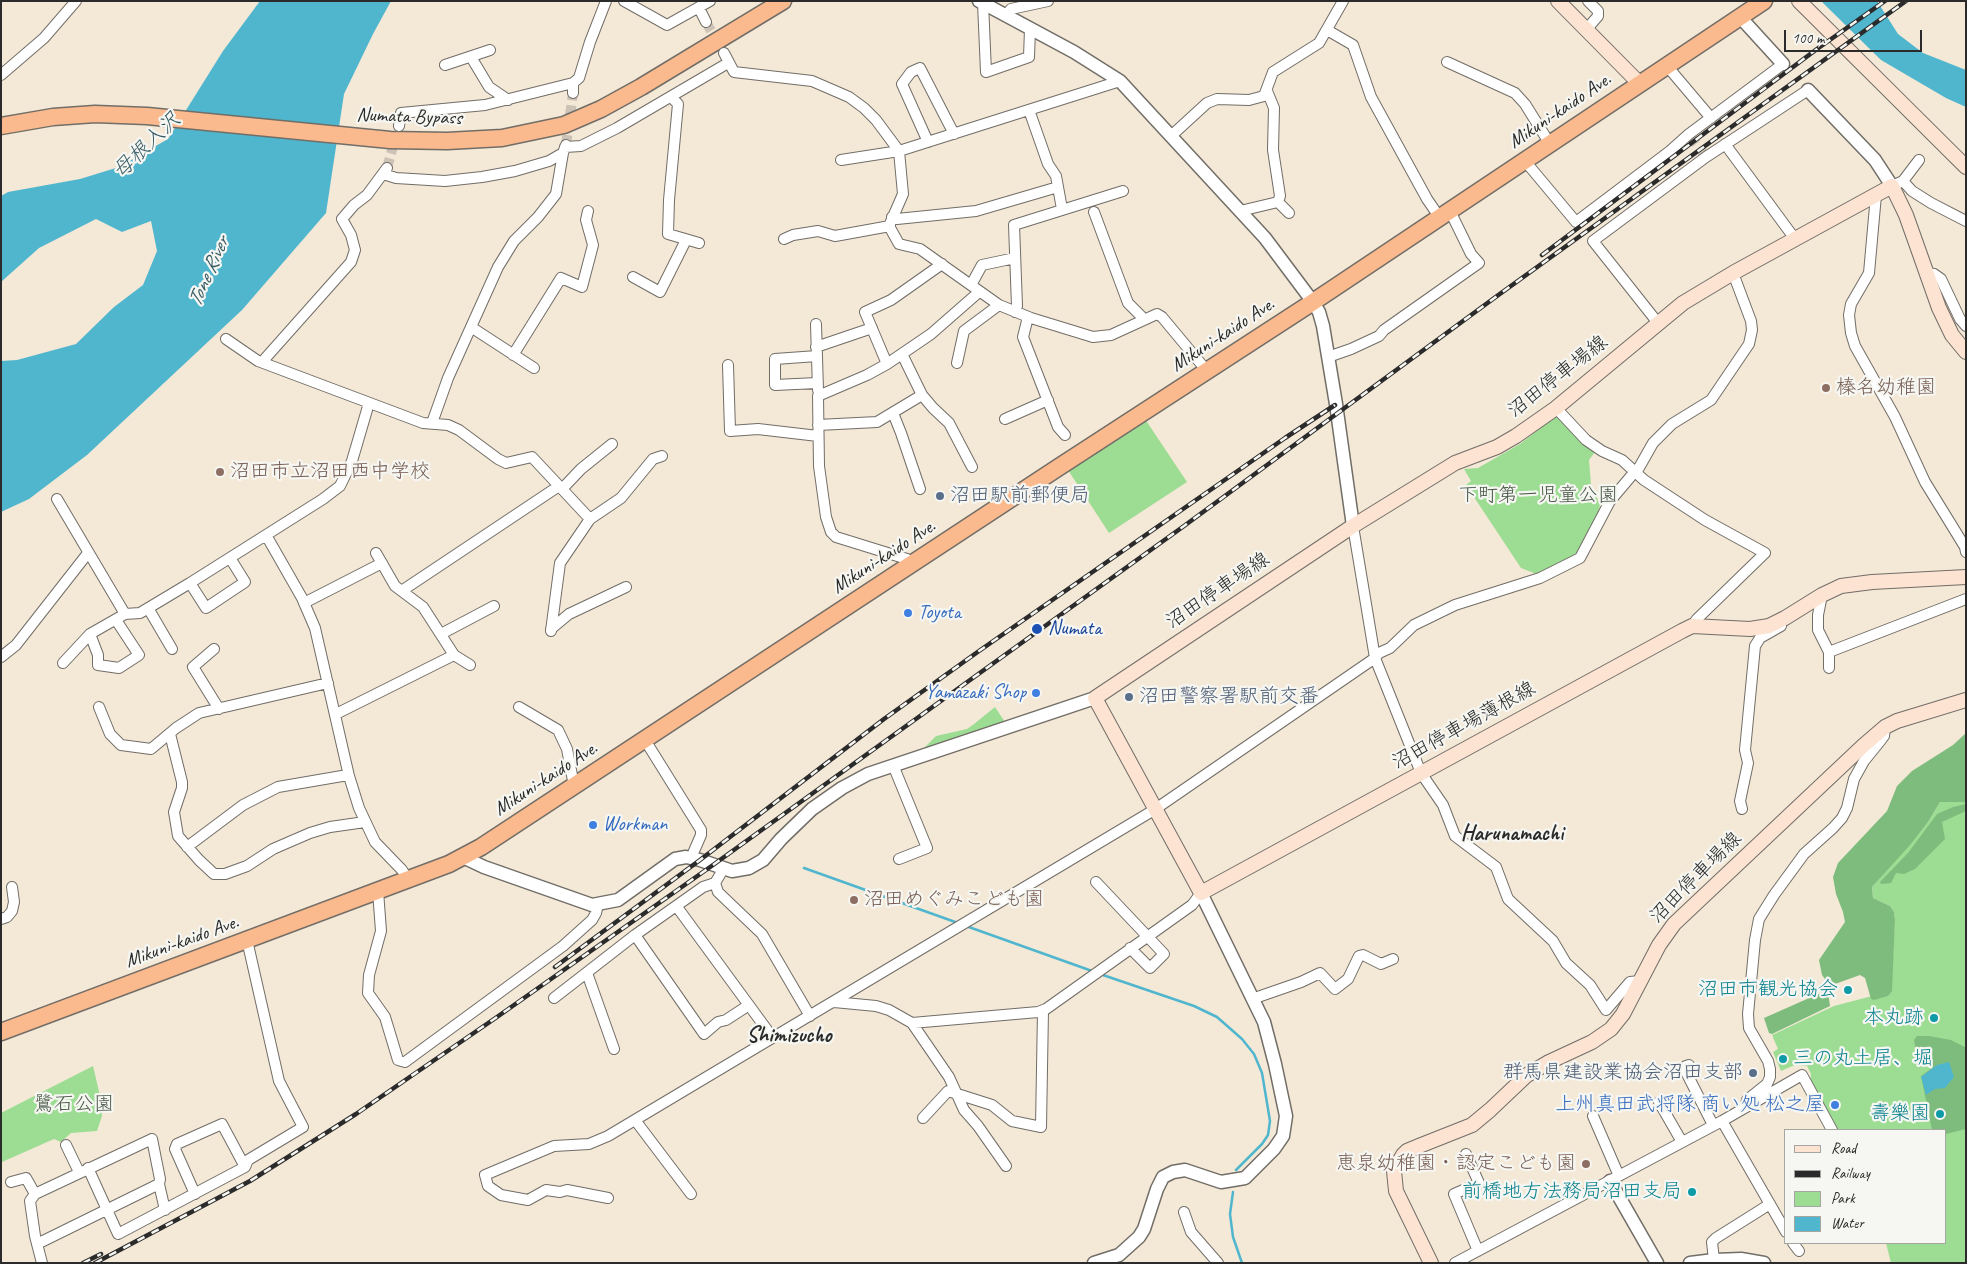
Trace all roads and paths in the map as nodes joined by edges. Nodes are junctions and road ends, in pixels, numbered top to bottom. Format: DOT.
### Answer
graph roads {
  1 [pos="76,1"];
  2 [pos="606,1"];
  3 [pos="624,1"];
  4 [pos="710,1"];
  5 [pos="783,1"];
  6 [pos="1048,1"];
  7 [pos="1343,1"];
  8 [pos="1558,1"];
  9 [pos="1588,1"];
  10 [pos="1764,1"];
  11 [pos="1799,1"];
  12 [pos="981,2"];
  13 [pos="699,8"];
  14 [pos="1006,15"];
  15 [pos="1740,18"];
  16 [pos="706,22"];
  17 [pos="1030,29"];
  18 [pos="1327,30"];
  19 [pos="1586,30"];
  20 [pos="490,50"];
  21 [pos="471,57"];
  22 [pos="1447,62"];
  23 [pos="1783,64"];
  24 [pos="445,65"];
  25 [pos="1667,66"];
  26 [pos="1,75"];
  27 [pos="1120,81"];
  28 [pos="1640,84"];
  29 [pos="1808,90"];
  30 [pos="1267,91"];
  31 [pos="671,97"];
  32 [pos="508,100"];
  33 [pos="1029,110"];
  34 [pos="1711,118"];
  35 [pos="1,126"];
  36 [pos="399,126"];
  37 [pos="954,134"];
  38 [pos="1170,136"];
  39 [pos="928,142"];
  40 [pos="1550,144"];
  41 [pos="1725,144"];
  42 [pos="564,148"];
  43 [pos="899,151"];
  44 [pos="841,160"];
  45 [pos="1919,160"];
  46 [pos="1525,161"];
  47 [pos="1966,168"];
  48 [pos="1898,184"];
  49 [pos="1058,187"];
  50 [pos="1123,191"];
  51 [pos="1876,194"];
  52 [pos="1278,202"];
  53 [pos="1062,209"];
  54 [pos="588,211"];
  55 [pos="1240,211"];
  56 [pos="1094,212"];
  57 [pos="1289,213"];
  58 [pos="1445,214"];
  59 [pos="891,221"];
  60 [pos="1966,221"];
  61 [pos="784,239"];
  62 [pos="1796,239"];
  63 [pos="686,240"];
  64 [pos="699,243"];
  65 [pos="1015,258"];
  66 [pos="942,264"];
  67 [pos="1733,273"];
  68 [pos="1926,273"];
  69 [pos="634,277"];
  70 [pos="971,285"];
  71 [pos="980,292"];
  72 [pos="1313,302"];
  73 [pos="999,305"];
  74 [pos="1015,312"];
  75 [pos="1028,317"];
  76 [pos="1144,319"];
  77 [pos="1658,323"];
  78 [pos="816,324"];
  79 [pos="1966,326"];
  80 [pos="471,327"];
  81 [pos="872,328"];
  82 [pos="226,339"];
  83 [pos="817,352"];
  84 [pos="1966,352"];
  85 [pos="513,354"];
  86 [pos="902,354"];
  87 [pos="1328,357"];
  88 [pos="262,362"];
  89 [pos="957,363"];
  90 [pos="887,364"];
  91 [pos="728,365"];
  92 [pos="534,368"];
  93 [pos="1207,371"];
  94 [pos="817,384"];
  95 [pos="922,395"];
  96 [pos="818,396"];
  97 [pos="1048,400"];
  98 [pos="369,403"];
  99 [pos="1556,408"];
  100 [pos="892,412"];
  101 [pos="1005,419"];
  102 [pos="432,423"];
  103 [pos="818,430"];
  104 [pos="1065,435"];
  105 [pos="612,444"];
  106 [pos="662,456"];
  107 [pos="972,467"];
  108 [pos="1636,473"];
  109 [pos="560,487"];
  110 [pos="920,489"];
  111 [pos="57,499"];
  112 [pos="590,519"];
  113 [pos="1353,526"];
  114 [pos="266,535"];
  115 [pos="1966,552"];
  116 [pos="88,553"];
  117 [pos="376,553"];
  118 [pos="230,558"];
  119 [pos="382,563"];
  120 [pos="914,563"];
  121 [pos="1966,577"];
  122 [pos="190,583"];
  123 [pos="626,587"];
  124 [pos="403,590"];
  125 [pos="1822,595"];
  126 [pos="1966,599"];
  127 [pos="304,604"];
  128 [pos="494,606"];
  129 [pos="148,608"];
  130 [pos="120,617"];
  131 [pos="1786,618"];
  132 [pos="1692,626"];
  133 [pos="90,634"];
  134 [pos="440,634"];
  135 [pos="214,648"];
  136 [pos="172,649"];
  137 [pos="1829,652"];
  138 [pos="454,655"];
  139 [pos="1,657"];
  140 [pos="1375,658"];
  141 [pos="63,663"];
  142 [pos="470,664"];
  143 [pos="1829,668"];
  144 [pos="328,683"];
  145 [pos="1095,698"];
  146 [pos="1966,700"];
  147 [pos="519,707"];
  148 [pos="99,708"];
  149 [pos="219,709"];
  150 [pos="336,714"];
  151 [pos="1885,727"];
  152 [pos="170,734"];
  153 [pos="645,740"];
  154 [pos="893,765"];
  155 [pos="1421,773"];
  156 [pos="349,776"];
  157 [pos="574,786"];
  158 [pos="1742,809"];
  159 [pos="1154,810"];
  160 [pos="365,822"];
  161 [pos="187,847"];
  162 [pos="463,857"];
  163 [pos="691,858"];
  164 [pos="899,859"];
  165 [pos="724,868"];
  166 [pos="408,879"];
  167 [pos="1096,882"];
  168 [pos="715,883"];
  169 [pos="12,887"];
  170 [pos="378,890"];
  171 [pos="1201,893"];
  172 [pos="598,904"];
  173 [pos="677,907"];
  174 [pos="1,919"];
  175 [pos="635,936"];
  176 [pos="1146,936"];
  177 [pos="247,940"];
  178 [pos="1130,948"];
  179 [pos="1393,959"];
  180 [pos="587,973"];
  181 [pos="1640,981"];
  182 [pos="554,998"];
  183 [pos="1252,999"];
  184 [pos="833,1002"];
  185 [pos="749,1005"];
  186 [pos="1043,1010"];
  187 [pos="810,1016"];
  188 [pos="912,1023"];
  189 [pos="1,1032"];
  190 [pos="773,1038"];
  191 [pos="614,1049"];
  192 [pos="1689,1065"];
  193 [pos="955,1092"];
  194 [pos="1659,1102"];
  195 [pos="1746,1108"];
  196 [pos="1593,1116"];
  197 [pos="923,1118"];
  198 [pos="635,1120"];
  199 [pos="1718,1123"];
  200 [pos="1831,1129"];
  201 [pos="1682,1142"];
  202 [pos="66,1145"];
  203 [pos="1466,1154"];
  204 [pos="1006,1166"];
  205 [pos="245,1167"];
  206 [pos="84,1170"];
  207 [pos="1615,1178"];
  208 [pos="10,1182"];
  209 [pos="159,1184"];
  210 [pos="35,1194"];
  211 [pos="195,1194"];
  212 [pos="691,1194"];
  213 [pos="608,1198"];
  214 [pos="1770,1204"];
  215 [pos="107,1209"];
  216 [pos="165,1210"];
  217 [pos="1184,1212"];
  218 [pos="1784,1228"];
  219 [pos="37,1244"];
  220 [pos="1475,1256"];
  221 [pos="1714,1260"];
  222 [pos="42,1263"];
  223 [pos="1094,1263"];
  224 [pos="1218,1263"];
  225 [pos="1431,1263"];
  226 [pos="1455,1263"];
  227 [pos="1657,1263"];
  228 [pos="1690,1263"];
  229 [pos="1764,1263"];
  1 -- 26 [label="street"];
  2 -- 32 [label="street"];
  3 -- 13 [label="street"];
  4 -- 13 [label="street"];
  5 -- 35 [label="highway, Numata Bypass"];
  6 -- 14 [label="street"];
  7 -- 18 [label="street"];
  8 -- 19 [label="main road"];
  9 -- 19 [label="street"];
  10 -- 15 [label="highway, Mikuni-kaido Ave."];
  11 -- 47 [label="main road"];
  12 -- 14 [label="street"];
  12 -- 17 [label="street"];
  13 -- 16 [label="street"];
  14 -- 17 [label="street"];
  15 -- 23 [label="street"];
  15 -- 25 [label="highway, Mikuni-kaido Ave."];
  17 -- 27 [label="street"];
  18 -- 30 [label="street"];
  18 -- 58 [label="street"];
  19 -- 28 [label="main road"];
  20 -- 21 [label="street"];
  21 -- 24 [label="street"];
  21 -- 32 [label="street"];
  22 -- 40 [label="street"];
  23 -- 34 [label="street"];
  25 -- 28 [label="highway, Mikuni-kaido Ave."];
  25 -- 34 [label="street"];
  27 -- 33 [label="street"];
  27 -- 38 [label="street"];
  28 -- 40 [label="highway, Mikuni-kaido Ave."];
  29 -- 41 [label="street"];
  29 -- 48 [label="street"];
  30 -- 38 [label="street"];
  30 -- 52 [label="street"];
  31 -- 42 [label="street"];
  31 -- 43 [label="street"];
  31 -- 63 [label="street"];
  32 -- 36 [label="street"];
  33 -- 37 [label="street"];
  33 -- 49 [label="street"];
  34 -- 46 [label="street"];
  37 -- 39 [label="street"];
  37 -- 39 [label="street"];
  38 -- 55 [label="street"];
  39 -- 43 [label="street"];
  40 -- 46 [label="highway, Mikuni-kaido Ave."];
  41 -- 62 [label="street"];
  41 -- 77 [label="street"];
  42 -- 80 [label="street"];
  42 -- 88 [label="street"];
  43 -- 44 [label="street"];
  43 -- 59 [label="street"];
  45 -- 48 [label="street"];
  46 -- 58 [label="highway, Mikuni-kaido Ave."];
  48 -- 51 [label="main road, 沼田停車場線"];
  48 -- 60 [label="street"];
  48 -- 68 [label="main road"];
  49 -- 53 [label="street"];
  49 -- 59 [label="street"];
  50 -- 53 [label="street"];
  51 -- 62 [label="main road, 沼田停車場線"];
  51 -- 115 [label="street"];
  52 -- 55 [label="street"];
  52 -- 57 [label="street"];
  53 -- 65 [label="street"];
  54 -- 85 [label="street"];
  55 -- 72 [label="street"];
  56 -- 76 [label="street"];
  58 -- 72 [label="highway, Mikuni-kaido Ave."];
  58 -- 87 [label="street"];
  59 -- 61 [label="street"];
  59 -- 66 [label="street"];
  62 -- 67 [label="main road, 沼田停車場線"];
  63 -- 64 [label="street"];
  63 -- 69 [label="street"];
  65 -- 70 [label="street"];
  65 -- 74 [label="street"];
  66 -- 70 [label="street"];
  66 -- 81 [label="street"];
  67 -- 77 [label="main road, 沼田停車場線"];
  67 -- 108 [label="street"];
  68 -- 79 [label="street"];
  68 -- 84 [label="main road"];
  70 -- 71 [label="street"];
  71 -- 73 [label="street"];
  71 -- 86 [label="street"];
  72 -- 87 [label="street"];
  72 -- 93 [label="highway, Mikuni-kaido Ave."];
  73 -- 74 [label="street"];
  73 -- 89 [label="street"];
  74 -- 75 [label="street"];
  75 -- 76 [label="street"];
  75 -- 97 [label="street"];
  76 -- 93 [label="street"];
  77 -- 99 [label="main road, 沼田停車場線"];
  78 -- 83 [label="street"];
  80 -- 85 [label="street"];
  80 -- 102 [label="street"];
  81 -- 83 [label="street"];
  81 -- 90 [label="street"];
  82 -- 88 [label="street"];
  83 -- 94 [label="street"];
  83 -- 94 [label="street"];
  85 -- 92 [label="street"];
  86 -- 90 [label="street"];
  86 -- 95 [label="street"];
  87 -- 113 [label="street"];
  88 -- 98 [label="street"];
  90 -- 96 [label="street"];
  91 -- 103 [label="street"];
  93 -- 120 [label="highway, Mikuni-kaido Ave."];
  94 -- 96 [label="street"];
  95 -- 100 [label="street"];
  95 -- 107 [label="street"];
  96 -- 103 [label="street"];
  97 -- 101 [label="street"];
  97 -- 104 [label="street"];
  98 -- 102 [label="street"];
  98 -- 114 [label="street"];
  99 -- 108 [label="street"];
  99 -- 113 [label="main road, 沼田停車場線"];
  100 -- 103 [label="street"];
  100 -- 110 [label="street"];
  102 -- 109 [label="street"];
  103 -- 120 [label="street"];
  105 -- 109 [label="street"];
  106 -- 112 [label="street"];
  108 -- 132 [label="street"];
  108 -- 140 [label="street"];
  109 -- 112 [label="street"];
  109 -- 124 [label="street"];
  111 -- 116 [label="street"];
  112 -- 123 [label="street"];
  113 -- 140 [label="street"];
  113 -- 145 [label="main road, 沼田停車場線"];
  114 -- 118 [label="street"];
  114 -- 127 [label="street"];
  116 -- 130 [label="street"];
  116 -- 139 [label="street"];
  117 -- 119 [label="street"];
  118 -- 122 [label="street"];
  118 -- 122 [label="street"];
  119 -- 124 [label="street"];
  119 -- 127 [label="street"];
  120 -- 153 [label="highway, Mikuni-kaido Ave."];
  121 -- 125 [label="main road"];
  122 -- 129 [label="street"];
  124 -- 134 [label="street"];
  125 -- 131 [label="main road"];
  125 -- 137 [label="street"];
  126 -- 137 [label="street"];
  127 -- 144 [label="street"];
  128 -- 134 [label="street"];
  129 -- 130 [label="street"];
  129 -- 136 [label="street"];
  130 -- 133 [label="street"];
  130 -- 133 [label="street"];
  131 -- 132 [label="main road"];
  131 -- 158 [label="street"];
  132 -- 155 [label="main road, 沼田停車場薄根線"];
  133 -- 141 [label="street"];
  134 -- 138 [label="street"];
  135 -- 149 [label="street"];
  137 -- 143 [label="street"];
  138 -- 142 [label="street"];
  138 -- 150 [label="street"];
  140 -- 155 [label="street"];
  140 -- 159 [label="street"];
  144 -- 149 [label="street"];
  144 -- 150 [label="street"];
  145 -- 154 [label="street"];
  145 -- 159 [label="main road"];
  146 -- 151 [label="main road, 沼田停車場線"];
  147 -- 157 [label="street"];
  148 -- 152 [label="street"];
  149 -- 152 [label="street"];
  150 -- 156 [label="street"];
  151 -- 181 [label="main road, 沼田停車場線"];
  151 -- 195 [label="street"];
  152 -- 161 [label="street"];
  153 -- 157 [label="highway, Mikuni-kaido Ave."];
  153 -- 163 [label="street"];
  154 -- 164 [label="street"];
  154 -- 165 [label="street"];
  155 -- 171 [label="main road, 沼田停車場薄根線"];
  155 -- 181 [label="street"];
  156 -- 160 [label="street"];
  156 -- 161 [label="street"];
  157 -- 162 [label="highway, Mikuni-kaido Ave."];
  159 -- 171 [label="main road"];
  159 -- 184 [label="street"];
  160 -- 161 [label="street"];
  160 -- 166 [label="street"];
  162 -- 166 [label="highway, Mikuni-kaido Ave."];
  162 -- 172 [label="street"];
  163 -- 165 [label="street"];
  163 -- 172 [label="street"];
  165 -- 168 [label="street"];
  166 -- 170 [label="highway, Mikuni-kaido Ave."];
  167 -- 176 [label="street"];
  168 -- 173 [label="street"];
  168 -- 187 [label="street"];
  169 -- 174 [label="street"];
  170 -- 172 [label="street"];
  170 -- 177 [label="highway, Mikuni-kaido Ave."];
  171 -- 176 [label="street"];
  171 -- 183 [label="street"];
  173 -- 175 [label="street"];
  173 -- 185 [label="street"];
  175 -- 180 [label="street"];
  175 -- 185 [label="street"];
  176 -- 178 [label="street"];
  176 -- 178 [label="street"];
  177 -- 189 [label="highway, Mikuni-kaido Ave."];
  177 -- 205 [label="street"];
  178 -- 186 [label="street"];
  179 -- 183 [label="street"];
  180 -- 182 [label="street"];
  180 -- 191 [label="street"];
  181 -- 225 [label="main road, 沼田停車場線"];
  183 -- 223 [label="street"];
  184 -- 187 [label="street"];
  184 -- 188 [label="street"];
  185 -- 190 [label="street"];
  186 -- 188 [label="street"];
  186 -- 193 [label="street"];
  187 -- 190 [label="street"];
  188 -- 193 [label="street"];
  190 -- 198 [label="street"];
  192 -- 199 [label="street"];
  193 -- 197 [label="street"];
  193 -- 204 [label="street"];
  194 -- 201 [label="street"];
  195 -- 199 [label="street"];
  195 -- 200 [label="street"];
  196 -- 207 [label="street"];
  198 -- 212 [label="street"];
  198 -- 213 [label="street"];
  199 -- 201 [label="street"];
  199 -- 214 [label="street"];
  201 -- 207 [label="street"];
  202 -- 206 [label="street"];
  203 -- 220 [label="street"];
  205 -- 211 [label="street"];
  205 -- 211 [label="street"];
  206 -- 209 [label="street"];
  206 -- 210 [label="street"];
  206 -- 215 [label="street"];
  207 -- 220 [label="street"];
  207 -- 227 [label="street"];
  208 -- 210 [label="street"];
  209 -- 215 [label="street"];
  209 -- 216 [label="street"];
  210 -- 219 [label="street"];
  211 -- 216 [label="street"];
  214 -- 218 [label="street"];
  214 -- 221 [label="street"];
  215 -- 216 [label="street"];
  215 -- 219 [label="street"];
  217 -- 224 [label="street"];
  219 -- 222 [label="street"];
  220 -- 226 [label="street"];
  221 -- 228 [label="street"];
  221 -- 229 [label="street"];
}
